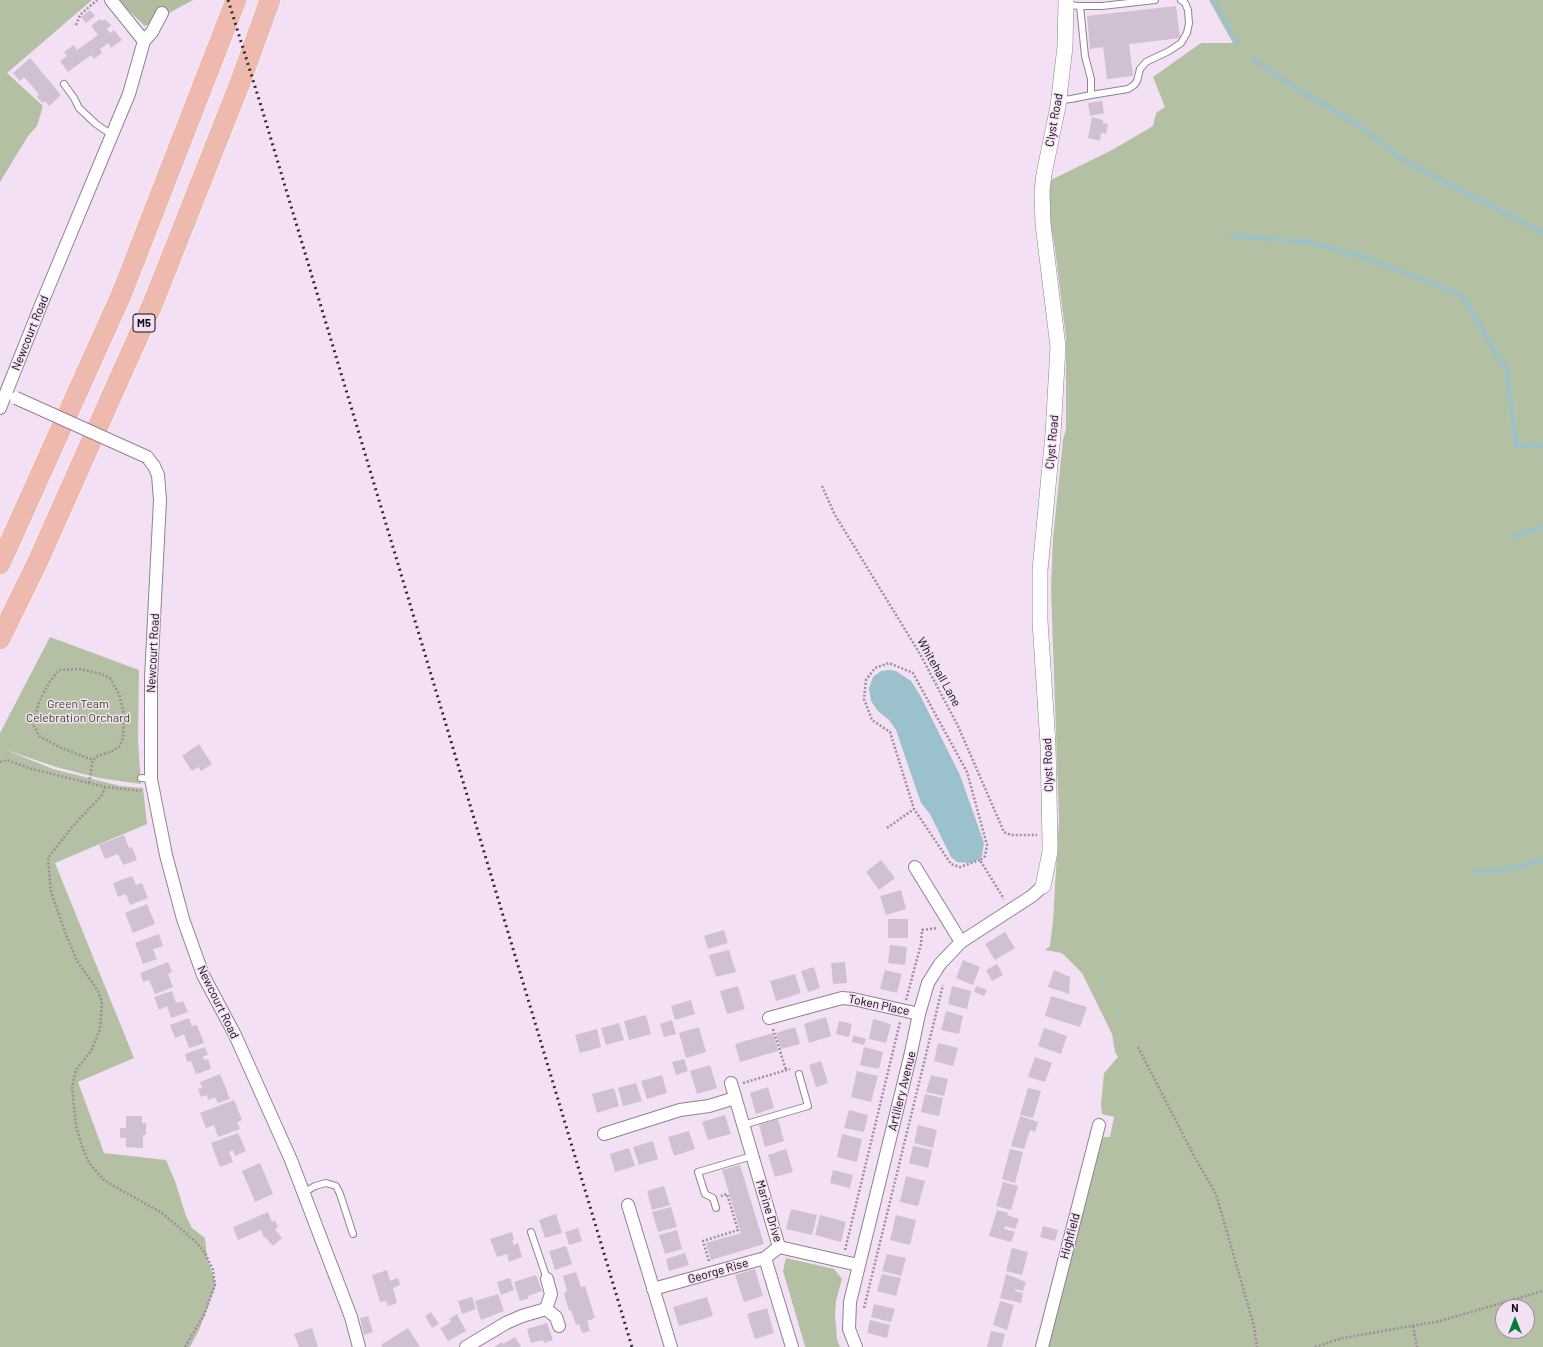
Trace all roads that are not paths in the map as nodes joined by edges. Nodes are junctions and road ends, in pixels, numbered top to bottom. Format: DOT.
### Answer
graph roads {
  1 [pos="111,0"];
  2 [pos="236,0"];
  3 [pos="270,0"];
  4 [pos="1155,0"];
  5 [pos="1181,0"];
  6 [pos="1071,3"];
  7 [pos="162,13"];
  8 [pos="144,41"];
  9 [pos="64,84"];
  10 [pos="1091,95"];
  11 [pos="1059,100"];
  12 [pos="112,135"];
  13 [pos="11,396"];
  14 [pos="0,408"];
  15 [pos="0,564"];
  16 [pos="0,639"];
  17 [pos="915,867"];
  18 [pos="1043,886"];
  19 [pos="961,942"];
  20 [pos="919,1014"];
  21 [pos="770,1018"];
  22 [pos="799,1074"];
  23 [pos="731,1085"];
  24 [pos="735,1098"];
  25 [pos="743,1125"];
  26 [pos="1099,1125"];
  27 [pos="604,1134"];
  28 [pos="752,1156"];
  29 [pos="303,1193"];
  30 [pos="628,1205"];
  31 [pos="716,1208"];
  32 [pos="531,1232"];
  33 [pos="353,1234"];
  34 [pos="779,1247"];
  35 [pos="765,1258"];
  36 [pos="858,1265"];
  37 [pos="547,1279"];
  38 [pos="653,1289"];
  39 [pos="546,1309"];
  40 [pos="560,1326"];
  41 [pos="359,1347"];
  42 [pos="466,1347"];
  43 [pos="671,1347"];
  44 [pos="792,1347"];
  45 [pos="856,1347"];
  46 [pos="1042,1347"];
  1 -- 8 [label="street"];
  2 -- 15 [label="highway"];
  3 -- 16 [label="highway, M5"];
  4 -- 6 [label="lane"];
  5 -- 10 [label="lane"];
  6 -- 10 [label="lane"];
  6 -- 11 [label="street, Clyst Road"];
  7 -- 8 [label="street, Newcourt Road"];
  8 -- 12 [label="street, Newcourt Road"];
  9 -- 12 [label="lane"];
  10 -- 11 [label="lane"];
  11 -- 18 [label="street, Clyst Road"];
  12 -- 13 [label="street, Newcourt Road"];
  13 -- 14 [label="street"];
  13 -- 29 [label="street, Newcourt Road, bridge"];
  17 -- 19 [label="street"];
  18 -- 19 [label="street, Artillery Avenue"];
  19 -- 20 [label="street, Artillery Avenue"];
  20 -- 21 [label="street, Token Place"];
  20 -- 36 [label="street, Artillery Avenue"];
  22 -- 25 [label="lane"];
  23 -- 24 [label="street, Marine Drive"];
  24 -- 25 [label="street, Marine Drive"];
  24 -- 27 [label="street"];
  25 -- 28 [label="street, Marine Drive"];
  26 -- 46 [label="street, Highfield"];
  28 -- 31 [label="lane"];
  28 -- 34 [label="street, Marine Drive"];
  29 -- 33 [label="lane"];
  29 -- 41 [label="street, Newcourt Road"];
  30 -- 38 [label="street"];
  32 -- 37 [label="lane"];
  34 -- 35 [label="street, George Rise"];
  34 -- 36 [label="street, Marine Drive"];
  35 -- 38 [label="street, George Rise"];
  35 -- 44 [label="street"];
  36 -- 45 [label="street, Artillery Avenue"];
  37 -- 39 [label="street"];
  38 -- 43 [label="street"];
  39 -- 40 [label="street"];
  39 -- 42 [label="street"];
}
